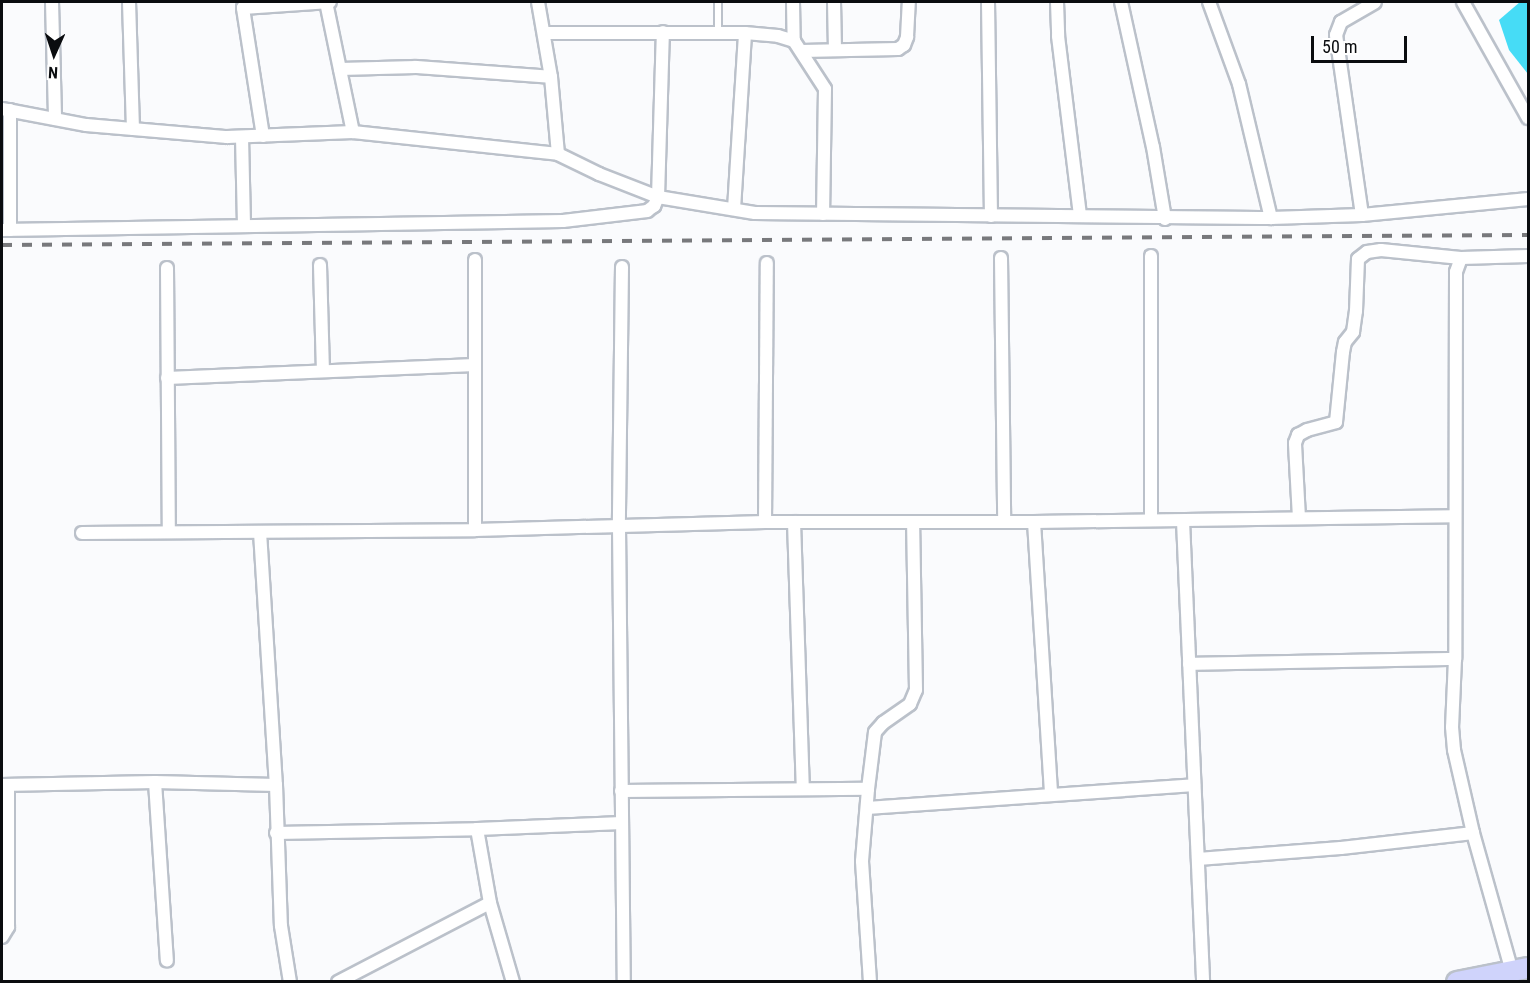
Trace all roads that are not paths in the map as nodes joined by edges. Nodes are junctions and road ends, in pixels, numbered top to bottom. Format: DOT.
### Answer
graph roads {
  1 [pos="52,2"];
  2 [pos="129,2"];
  3 [pos="328,2"];
  4 [pos="538,2"];
  5 [pos="718,2"];
  6 [pos="793,2"];
  7 [pos="834,2"];
  8 [pos="909,2"];
  9 [pos="988,2"];
  10 [pos="1057,2"];
  11 [pos="1121,2"];
  12 [pos="1209,2"];
  13 [pos="1463,2"];
  14 [pos="258,3"];
  15 [pos="1370,3"];
  16 [pos="663,32"];
  17 [pos="544,33"];
  18 [pos="745,33"];
  19 [pos="718,34"];
  20 [pos="798,46"];
  21 [pos="835,50"];
  22 [pos="340,69"];
  23 [pos="551,78"];
  24 [pos="6,109"];
  25 [pos="1528,118"];
  26 [pos="55,119"];
  27 [pos="133,129"];
  28 [pos="352,132"];
  29 [pos="263,135"];
  30 [pos="242,137"];
  31 [pos="558,154"];
  32 [pos="658,197"];
  33 [pos="1528,199"];
  34 [pos="734,209"];
  35 [pos="823,214"];
  36 [pos="1362,215"];
  37 [pos="991,216"];
  38 [pos="1080,216"];
  39 [pos="1271,218"];
  40 [pos="1165,219"];
  41 [pos="244,226"];
  42 [pos="6,230"];
  43 [pos="1150,256"];
  44 [pos="1528,256"];
  45 [pos="1001,258"];
  46 [pos="1461,258"];
  47 [pos="475,260"];
  48 [pos="767,263"];
  49 [pos="320,265"];
  50 [pos="622,267"];
  51 [pos="167,268"];
  52 [pos="475,365"];
  53 [pos="323,371"];
  54 [pos="167,378"];
  55 [pos="1454,516"];
  56 [pos="1299,518"];
  57 [pos="1151,520"];
  58 [pos="1183,521"];
  59 [pos="765,522"];
  60 [pos="794,522"];
  61 [pos="1004,522"];
  62 [pos="1034,522"];
  63 [pos="913,523"];
  64 [pos="620,527"];
  65 [pos="476,530"];
  66 [pos="169,532"];
  67 [pos="260,532"];
  68 [pos="82,533"];
  69 [pos="1455,659"];
  70 [pos="1189,664"];
  71 [pos="155,782"];
  72 [pos="5,785"];
  73 [pos="276,785"];
  74 [pos="1194,785"];
  75 [pos="803,789"];
  76 [pos="868,789"];
  77 [pos="621,791"];
  78 [pos="1051,793"];
  79 [pos="867,808"];
  80 [pos="622,823"];
  81 [pos="477,830"];
  82 [pos="276,833"];
  83 [pos="1473,833"];
  84 [pos="1198,859"];
  85 [pos="490,903"];
  86 [pos="2,938"];
  87 [pos="166,961"];
  88 [pos="1520,970"];
  89 [pos="290,981"];
  90 [pos="338,981"];
  91 [pos="513,981"];
  92 [pos="624,981"];
  93 [pos="870,981"];
  94 [pos="1203,981"];
  95 [pos="1457,981"];
  1 -- 26 [label="street"];
  2 -- 27 [label="street"];
  3 -- 14 [label="street"];
  3 -- 22 [label="street"];
  4 -- 17 [label="street"];
  5 -- 19 [label="lane"];
  6 -- 20 [label="street"];
  7 -- 21 [label="street"];
  8 -- 21 [label="street"];
  9 -- 37 [label="street"];
  10 -- 38 [label="street"];
  11 -- 40 [label="street"];
  12 -- 39 [label="street"];
  13 -- 25 [label="street"];
  14 -- 29 [label="street"];
  15 -- 36 [label="street"];
  16 -- 17 [label="street"];
  16 -- 19 [label="street"];
  16 -- 32 [label="street"];
  17 -- 23 [label="street"];
  18 -- 19 [label="street"];
  18 -- 20 [label="street"];
  18 -- 34 [label="street"];
  20 -- 21 [label="street"];
  20 -- 35 [label="street"];
  22 -- 23 [label="street"];
  22 -- 28 [label="street"];
  23 -- 31 [label="street"];
  24 -- 26 [label="street"];
  24 -- 42 [label="street"];
  26 -- 27 [label="street"];
  27 -- 30 [label="street"];
  28 -- 29 [label="street"];
  28 -- 31 [label="street"];
  29 -- 30 [label="street"];
  30 -- 41 [label="street"];
  31 -- 32 [label="street"];
  32 -- 34 [label="street"];
  32 -- 41 [label="street"];
  33 -- 36 [label="street"];
  34 -- 35 [label="street"];
  35 -- 37 [label="street"];
  36 -- 39 [label="street"];
  37 -- 38 [label="street"];
  38 -- 40 [label="street"];
  39 -- 40 [label="street"];
  41 -- 42 [label="street"];
  43 -- 57 [label="street"];
  44 -- 46 [label="street"];
  45 -- 61 [label="street"];
  46 -- 55 [label="street"];
  46 -- 56 [label="street"];
  47 -- 52 [label="street"];
  48 -- 59 [label="street"];
  49 -- 53 [label="street"];
  50 -- 64 [label="street"];
  51 -- 54 [label="street"];
  52 -- 53 [label="street"];
  52 -- 65 [label="street"];
  53 -- 54 [label="street"];
  54 -- 66 [label="street"];
  55 -- 56 [label="street"];
  55 -- 69 [label="street"];
  56 -- 58 [label="street"];
  57 -- 58 [label="street"];
  57 -- 62 [label="street"];
  58 -- 70 [label="street"];
  59 -- 60 [label="street"];
  59 -- 64 [label="street"];
  60 -- 63 [label="street"];
  60 -- 75 [label="street"];
  61 -- 62 [label="street"];
  61 -- 63 [label="street"];
  62 -- 78 [label="street"];
  63 -- 76 [label="street"];
  64 -- 65 [label="street"];
  64 -- 77 [label="street"];
  65 -- 67 [label="street"];
  66 -- 67 [label="street"];
  66 -- 68 [label="street"];
  67 -- 73 [label="street"];
  69 -- 70 [label="street"];
  69 -- 83 [label="street"];
  70 -- 74 [label="street"];
  71 -- 72 [label="street"];
  71 -- 73 [label="street"];
  71 -- 87 [label="street"];
  72 -- 86 [label="street"];
  73 -- 82 [label="street"];
  74 -- 78 [label="street"];
  74 -- 84 [label="street"];
  75 -- 76 [label="street"];
  75 -- 77 [label="street"];
  76 -- 79 [label="street"];
  77 -- 80 [label="street"];
  78 -- 79 [label="street"];
  79 -- 93 [label="street"];
  80 -- 81 [label="street"];
  80 -- 92 [label="street"];
  81 -- 82 [label="street"];
  81 -- 85 [label="street"];
  82 -- 89 [label="street"];
  83 -- 84 [label="street"];
  83 -- 88 [label="street"];
  84 -- 94 [label="street"];
  85 -- 90 [label="street"];
  85 -- 91 [label="street"];
  88 -- 95 [label="main road"];
}
